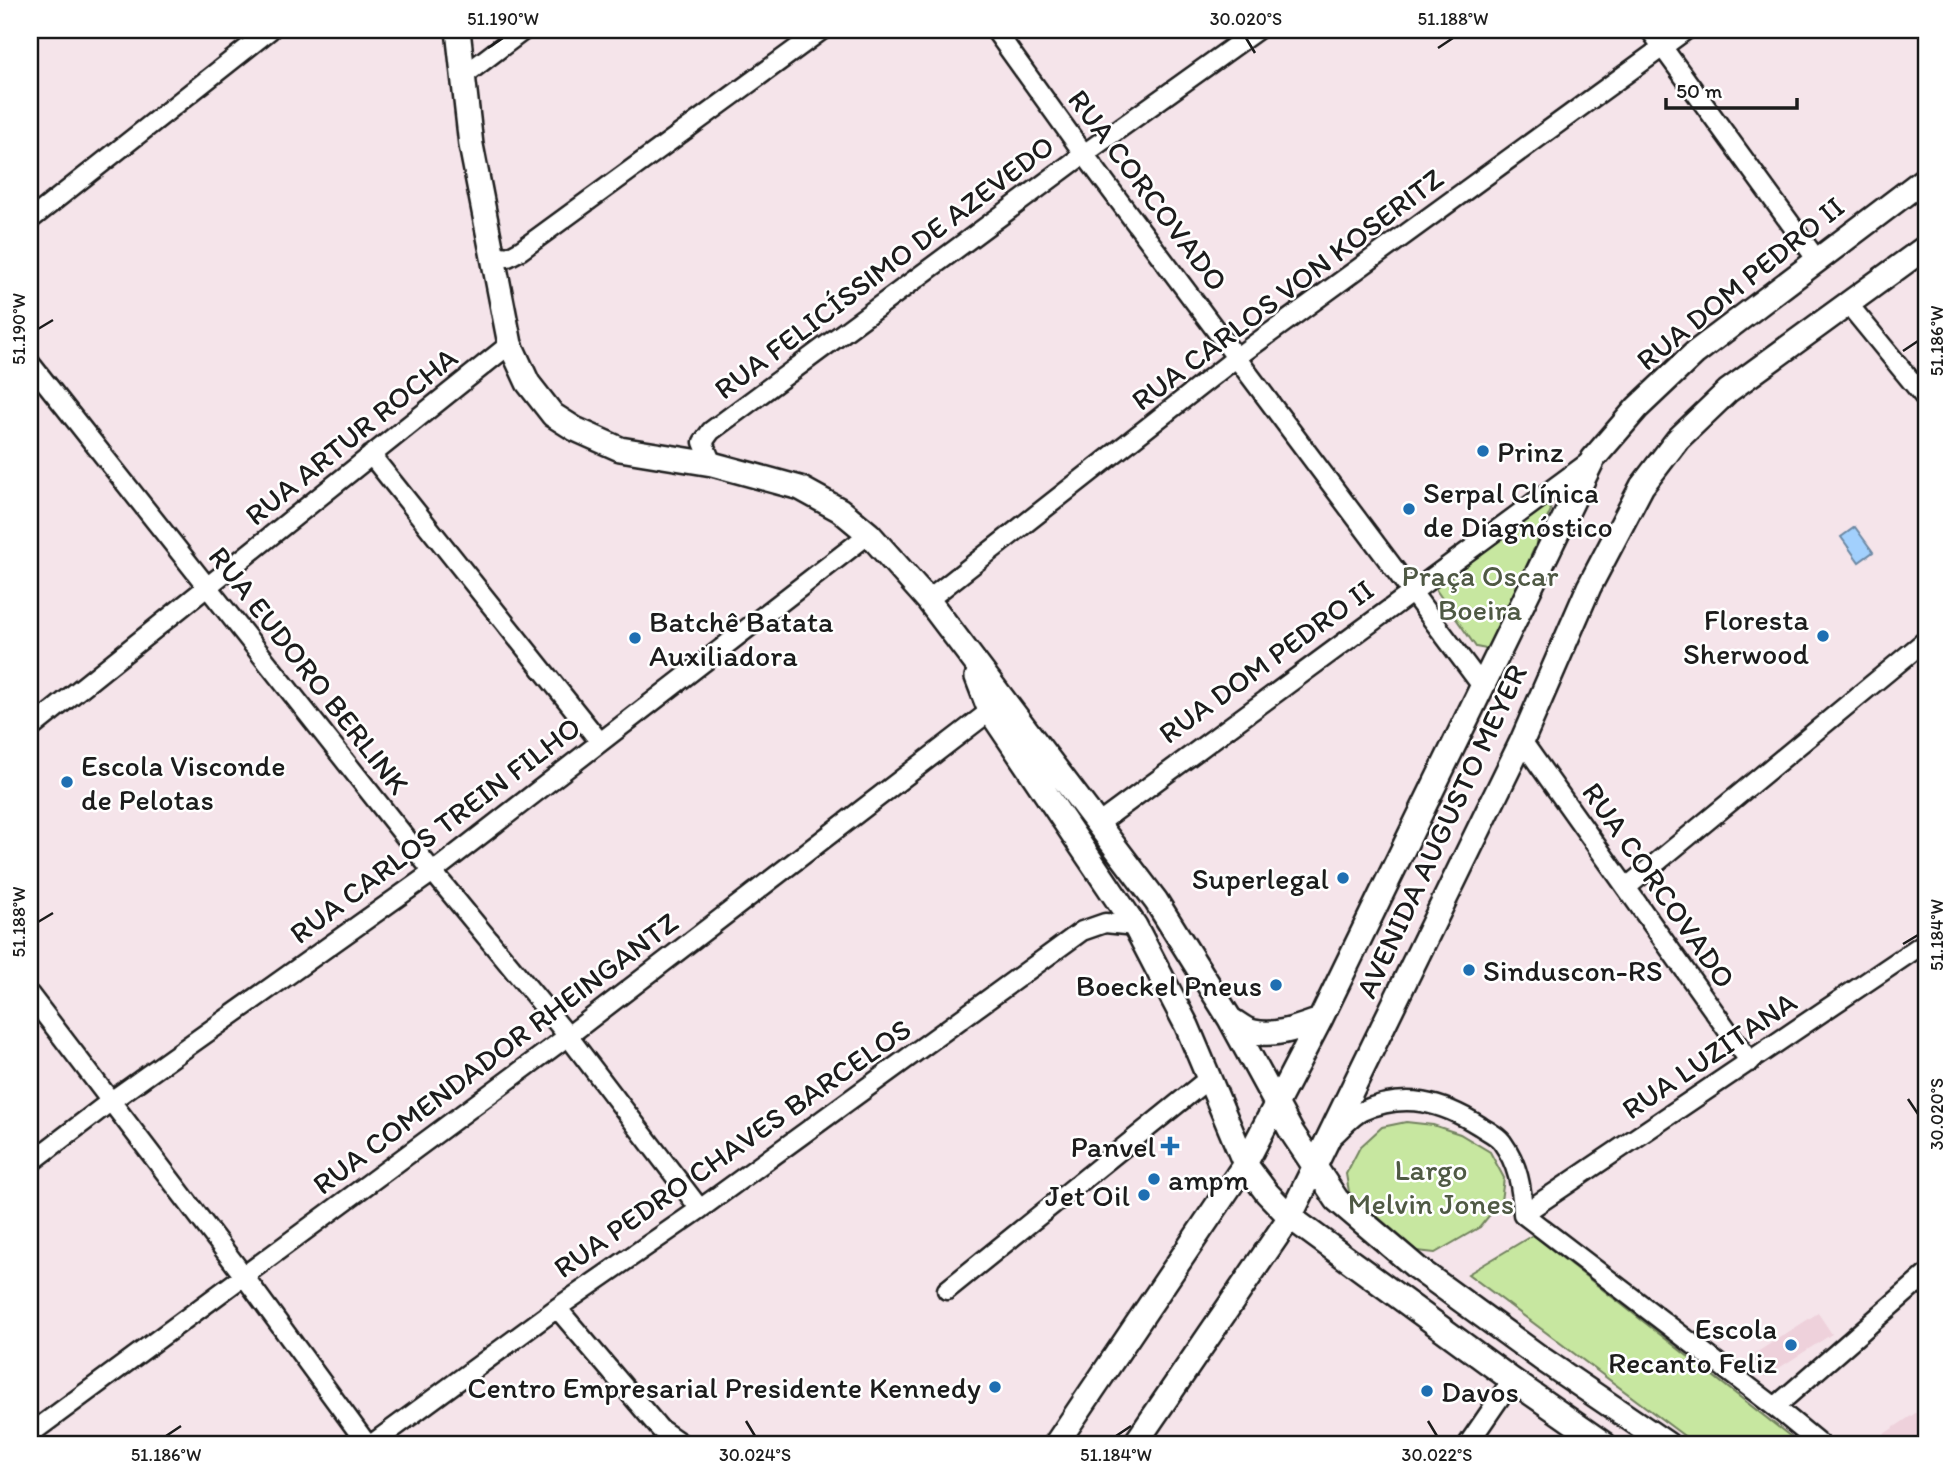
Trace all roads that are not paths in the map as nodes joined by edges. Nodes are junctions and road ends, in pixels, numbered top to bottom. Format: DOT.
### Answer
graph roads {
  1 [pos="268,30"];
  2 [pos="458,30"];
  3 [pos="524,30"];
  4 [pos="822,30"];
  5 [pos="995,30"];
  6 [pos="1257,30"];
  7 [pos="1650,30"];
  8 [pos="1686,30"];
  9 [pos="1662,47"];
  10 [pos="462,76"];
  11 [pos="1084,154"];
  12 [pos="1926,178"];
  13 [pos="30,220"];
  14 [pos="1926,247"];
  15 [pos="493,255"];
  16 [pos="1817,260"];
  17 [pos="1849,305"];
  18 [pos="510,344"];
  19 [pos="1237,357"];
  20 [pos="30,363"];
  21 [pos="1926,399"];
  22 [pos="372,456"];
  23 [pos="1593,459"];
  24 [pos="712,464"];
  25 [pos="869,534"];
  26 [pos="207,587"];
  27 [pos="1413,593"];
  28 [pos="928,600"];
  29 [pos="1926,640"];
  30 [pos="966,649"];
  31 [pos="1482,686"];
  32 [pos="990,711"];
  33 [pos="30,729"];
  34 [pos="1522,741"];
  35 [pos="600,742"];
  36 [pos="1098,824"];
  37 [pos="433,872"];
  38 [pos="1627,887"];
  39 [pos="1135,926"];
  40 [pos="1926,942"];
  41 [pos="30,995"];
  42 [pos="1230,1019"];
  43 [pos="1320,1020"];
  44 [pos="568,1036"];
  45 [pos="1750,1062"];
  46 [pos="1208,1079"];
  47 [pos="111,1101"];
  48 [pos="1277,1104"];
  49 [pos="1328,1141"];
  50 [pos="30,1163"];
  51 [pos="1245,1164"];
  52 [pos="1316,1166"];
  53 [pos="700,1209"];
  54 [pos="1523,1214"];
  55 [pos="1290,1217"];
  56 [pos="1926,1275"];
  57 [pos="244,1276"];
  58 [pos="947,1290"];
  59 [pos="557,1308"];
  60 [pos="1512,1380"];
  61 [pos="1775,1407"];
  62 [pos="30,1434"];
  63 [pos="370,1444"];
  64 [pos="682,1444"];
  65 [pos="1056,1444"];
  66 [pos="1135,1444"];
  67 [pos="1468,1444"];
  68 [pos="1604,1444"];
  69 [pos="1667,1444"];
  70 [pos="1820,1444"];
  1 -- 13 [label="street"];
  2 -- 10 [label="main road"];
  3 -- 10 [label="street"];
  4 -- 15 [label="street"];
  5 -- 11 [label="street, RUA CORCOVADO"];
  6 -- 11 [label="street, RUA FELICÍSSIMO DE AZEVEDO"];
  7 -- 9 [label="street"];
  8 -- 9 [label="street, RUA CARLOS VON KOSERITZ"];
  9 -- 16 [label="street"];
  9 -- 19 [label="street, RUA CARLOS VON KOSERITZ"];
  10 -- 15 [label="main road"];
  11 -- 19 [label="street, RUA CORCOVADO"];
  11 -- 24 [label="street, RUA FELICÍSSIMO DE AZEVEDO"];
  12 -- 16 [label="main road, RUA DOM PEDRO II"];
  14 -- 17 [label="main road"];
  15 -- 18 [label="main road"];
  16 -- 23 [label="main road, RUA DOM PEDRO II"];
  17 -- 21 [label="street"];
  17 -- 34 [label="main road, AVENIDA AUGUSTO MEYER"];
  18 -- 22 [label="street, RUA ARTUR ROCHA"];
  18 -- 24 [label="main road"];
  19 -- 27 [label="street, RUA CORCOVADO"];
  19 -- 28 [label="street, RUA CARLOS VON KOSERITZ"];
  20 -- 26 [label="street, RUA EUDORO BERLINK"];
  22 -- 26 [label="street, RUA ARTUR ROCHA"];
  22 -- 35 [label="street"];
  23 -- 27 [label="street, RUA DOM PEDRO II"];
  23 -- 31 [label="main road, AVENIDA AUGUSTO MEYER"];
  24 -- 25 [label="main road"];
  25 -- 28 [label="main road"];
  25 -- 35 [label="street, RUA CARLOS TREIN FILHO"];
  26 -- 33 [label="street, RUA ARTUR ROCHA"];
  26 -- 37 [label="street, RUA EUDORO BERLINK"];
  27 -- 31 [label="street, RUA CORCOVADO"];
  27 -- 36 [label="street, RUA DOM PEDRO II"];
  28 -- 30 [label="main road"];
  29 -- 38 [label="street"];
  30 -- 32 [label="main road"];
  30 -- 36 [label="main road"];
  31 -- 43 [label="main road, AVENIDA AUGUSTO MEYER"];
  32 -- 39 [label="main road"];
  32 -- 44 [label="street, RUA COMENDADOR RHEINGANTZ"];
  34 -- 38 [label="street, RUA CORCOVADO"];
  34 -- 49 [label="main road, AVENIDA AUGUSTO MEYER"];
  35 -- 37 [label="street, RUA CARLOS TREIN FILHO"];
  36 -- 42 [label="main road"];
  37 -- 44 [label="street, RUA EUDORO BERLINK"];
  37 -- 47 [label="street, RUA CARLOS TREIN FILHO"];
  38 -- 45 [label="street, RUA CORCOVADO"];
  39 -- 46 [label="main road"];
  39 -- 53 [label="street, RUA PEDRO CHAVES BARCELOS"];
  40 -- 45 [label="street, RUA LUZITANA"];
  41 -- 47 [label="street"];
  42 -- 43 [label="main road"];
  42 -- 48 [label="main road"];
  43 -- 48 [label="main road, AVENIDA AUGUSTO MEYER"];
  44 -- 53 [label="street, RUA EUDORO BERLINK"];
  44 -- 57 [label="street, RUA COMENDADOR RHEINGANTZ"];
  45 -- 54 [label="street, RUA LUZITANA"];
  46 -- 51 [label="main road"];
  46 -- 58 [label="street"];
  47 -- 50 [label="street, RUA CARLOS TREIN FILHO"];
  47 -- 57 [label="street"];
  48 -- 51 [label="main road, AVENIDA AUGUSTO MEYER"];
  48 -- 52 [label="main road"];
  49 -- 52 [label="main road, AVENIDA AUGUSTO MEYER"];
  49 -- 54 [label="street"];
  51 -- 55 [label="main road"];
  51 -- 65 [label="main road, AVENIDA AUGUSTO MEYER"];
  52 -- 55 [label="main road, AVENIDA AUGUSTO MEYER"];
  52 -- 69 [label="main road"];
  53 -- 59 [label="street, RUA PEDRO CHAVES BARCELOS"];
  54 -- 61 [label="street"];
  55 -- 60 [label="main road"];
  55 -- 66 [label="main road, AVENIDA AUGUSTO MEYER"];
  56 -- 61 [label="street"];
  57 -- 62 [label="street, RUA COMENDADOR RHEINGANTZ"];
  57 -- 63 [label="street"];
  59 -- 63 [label="street, RUA PEDRO CHAVES BARCELOS"];
  59 -- 64 [label="street"];
  60 -- 67 [label="street"];
  60 -- 68 [label="main road"];
  61 -- 70 [label="street"];
}
